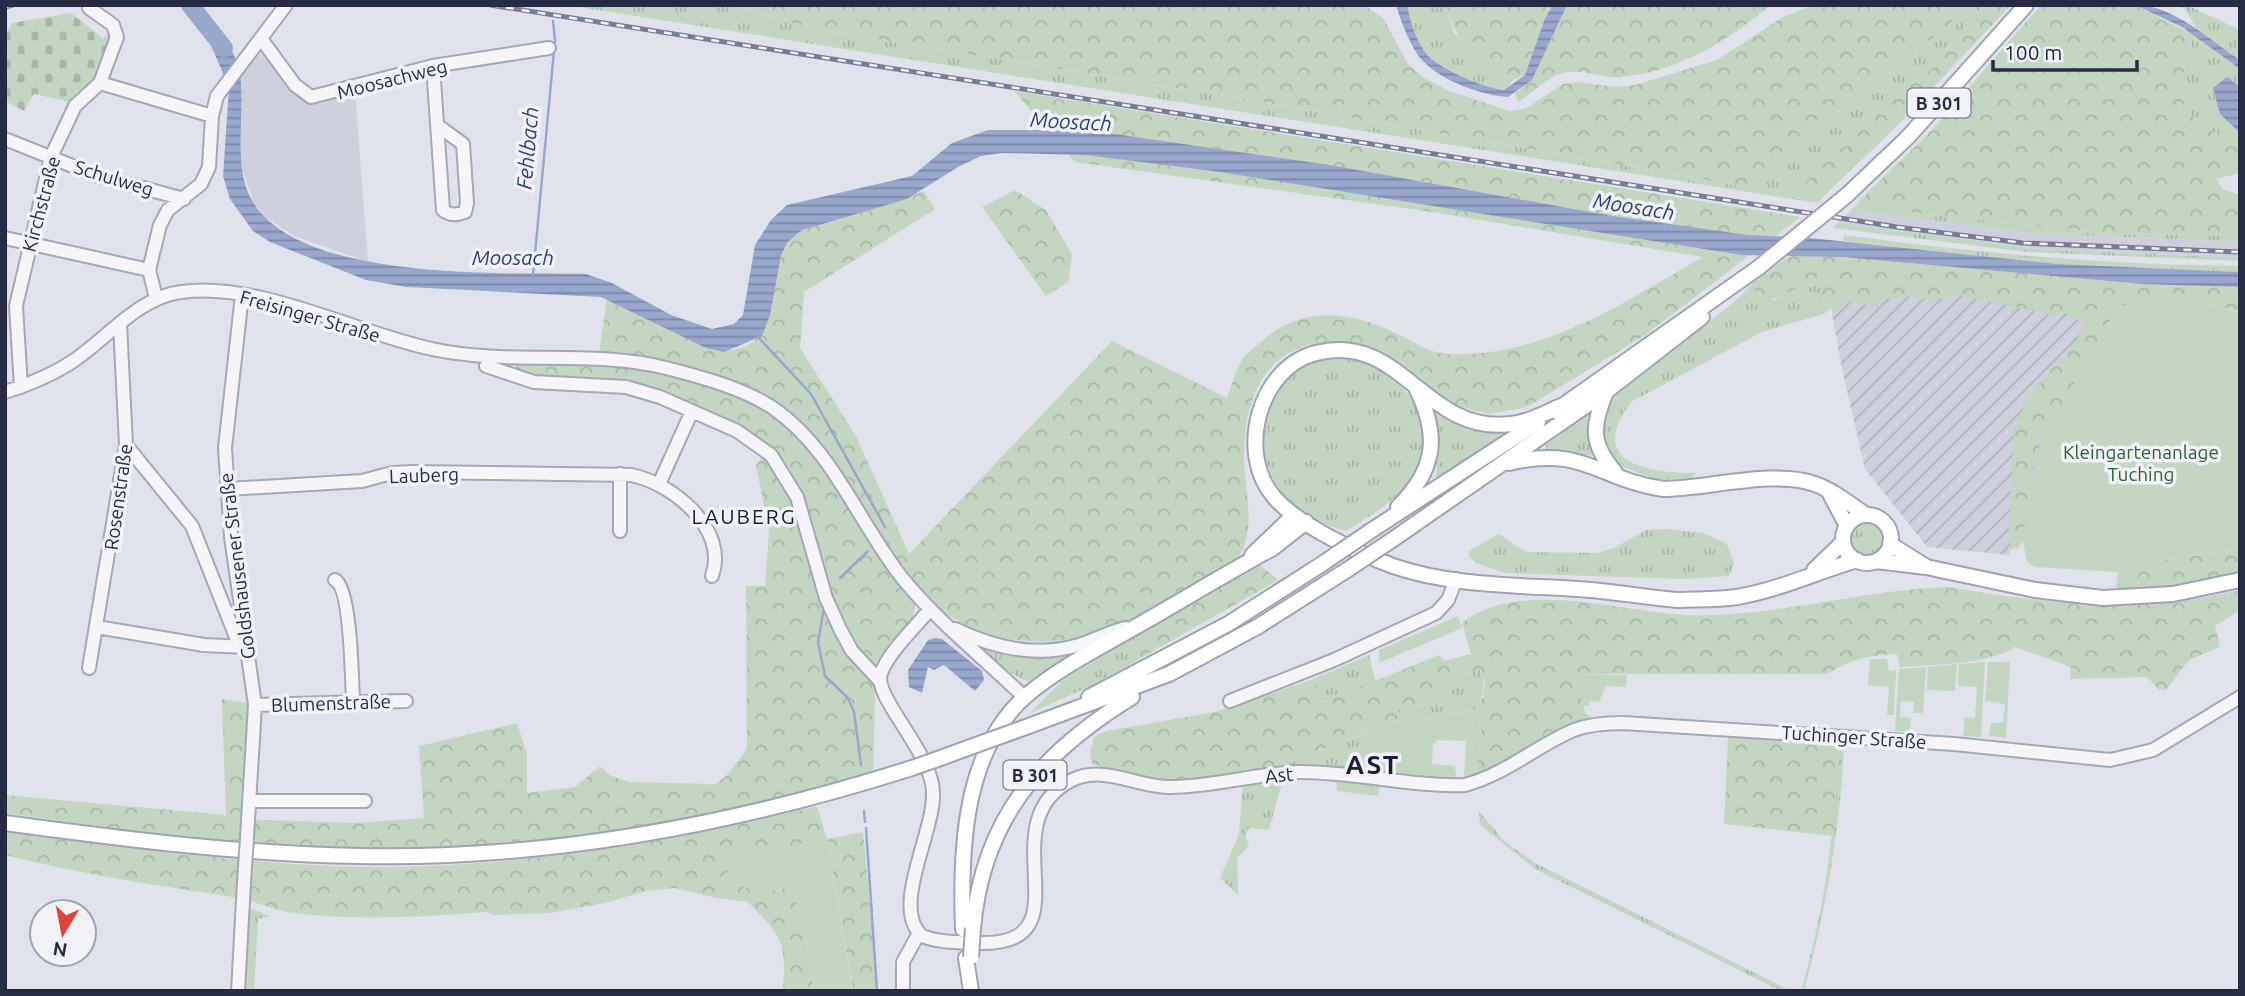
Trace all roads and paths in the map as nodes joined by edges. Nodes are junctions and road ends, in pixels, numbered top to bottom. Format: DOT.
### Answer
graph roads {
  1 [pos="286,5"];
  2 [pos="2026,5"];
  3 [pos="89,8"];
  4 [pos="262,40"];
  5 [pos="549,48"];
  6 [pos="433,66"];
  7 [pos="100,83"];
  8 [pos="212,116"];
  9 [pos="437,125"];
  10 [pos="5,139"];
  11 [pos="51,157"];
  12 [pos="184,199"];
  13 [pos="5,238"];
  14 [pos="31,242"];
  15 [pos="1758,268"];
  16 [pos="149,270"];
  17 [pos="242,295"];
  18 [pos="156,298"];
  19 [pos="120,324"];
  20 [pos="486,366"];
  21 [pos="20,387"];
  22 [pos="1416,389"];
  23 [pos="1607,391"];
  24 [pos="5,392"];
  25 [pos="1561,407"];
  26 [pos="692,411"];
  27 [pos="126,445"];
  28 [pos="1502,465"];
  29 [pos="620,474"];
  30 [pos="1618,476"];
  31 [pos="659,484"];
  32 [pos="228,489"];
  33 [pos="1829,491"];
  34 [pos="1272,495"];
  35 [pos="1866,515"];
  36 [pos="1300,519"];
  37 [pos="1389,520"];
  38 [pos="1847,526"];
  39 [pos="620,531"];
  40 [pos="1270,536"];
  41 [pos="1843,542"];
  42 [pos="1890,544"];
  43 [pos="1857,560"];
  44 [pos="1876,561"];
  45 [pos="1244,563"];
  46 [pos="1926,567"];
  47 [pos="712,576"];
  48 [pos="1804,577"];
  49 [pos="1456,579"];
  50 [pos="335,580"];
  51 [pos="2240,580"];
  52 [pos="930,610"];
  53 [pos="940,619"];
  54 [pos="1141,624"];
  55 [pos="97,627"];
  56 [pos="246,647"];
  57 [pos="89,668"];
  58 [pos="1169,674"];
  59 [pos="879,680"];
  60 [pos="1024,697"];
  61 [pos="2240,697"];
  62 [pos="406,701"];
  63 [pos="1230,701"];
  64 [pos="353,702"];
  65 [pos="255,705"];
  66 [pos="1030,725"];
  67 [pos="1465,785"];
  68 [pos="249,801"];
  69 [pos="365,801"];
  70 [pos="5,822"];
  71 [pos="968,929"];
  72 [pos="919,933"];
  73 [pos="971,987"];
  74 [pos="239,991"];
  75 [pos="903,991"];
  1 -- 4 [label="street"];
  2 -- 15 [label="main road, B 301, bridge"];
  3 -- 7 [label="street, Kirchstraße"];
  4 -- 6 [label="street, Moosachweg"];
  4 -- 8 [label="street"];
  5 -- 6 [label="street, Moosachweg"];
  6 -- 9 [label="street"];
  7 -- 8 [label="street"];
  7 -- 11 [label="street, Kirchstraße"];
  8 -- 12 [label="street"];
  9 -- 9 [label="street"];
  10 -- 11 [label="street, Schulweg"];
  11 -- 12 [label="street, Schulweg"];
  11 -- 14 [label="street, Kirchstraße"];
  12 -- 16 [label="street"];
  13 -- 14 [label="street"];
  14 -- 16 [label="street"];
  14 -- 21 [label="street, Kirchstraße"];
  15 -- 23 [label="main road, B 301"];
  15 -- 25 [label="main road, B 301"];
  16 -- 18 [label="street"];
  17 -- 18 [label="street, Freisinger Straße"];
  17 -- 32 [label="street, Goldshausener Straße"];
  17 -- 52 [label="street, Freisinger Straße"];
  18 -- 19 [label="street, Freisinger Straße"];
  19 -- 21 [label="street, Freisinger Straße"];
  19 -- 27 [label="street, Rosenstraße"];
  20 -- 26 [label="street"];
  21 -- 24 [label="street, Freisinger Straße"];
  22 -- 25 [label="main road, B 301"];
  22 -- 34 [label="main road, B 301"];
  22 -- 37 [label="main road, B 301"];
  23 -- 28 [label="main road, B 301"];
  23 -- 30 [label="main road"];
  25 -- 37 [label="main road, B 301"];
  26 -- 31 [label="street"];
  26 -- 59 [label="street"];
  27 -- 55 [label="street, Rosenstraße"];
  27 -- 56 [label="street"];
  28 -- 30 [label="main road, B 301"];
  28 -- 58 [label="main road, B 301, bridge"];
  29 -- 31 [label="street, Lauberg"];
  29 -- 32 [label="street, Lauberg"];
  29 -- 39 [label="street"];
  30 -- 33 [label="main road, B 301"];
  31 -- 47 [label="street, Lauberg"];
  32 -- 56 [label="street, Goldshausener Straße"];
  33 -- 35 [label="main road, B 301"];
  33 -- 38 [label="main road"];
  34 -- 36 [label="main road, B 301"];
  34 -- 40 [label="main road, B 301"];
  35 -- 38 [label="main road"];
  35 -- 42 [label="main road"];
  36 -- 40 [label="main road, B 301"];
  36 -- 45 [label="main road, B 301"];
  36 -- 49 [label="main road, B 301"];
  37 -- 66 [label="main road, B 301, bridge"];
  38 -- 41 [label="main road"];
  40 -- 45 [label="main road, B 301"];
  41 -- 43 [label="main road"];
  41 -- 48 [label="main road, B 301"];
  42 -- 44 [label="main road"];
  42 -- 46 [label="main road"];
  43 -- 44 [label="main road"];
  43 -- 48 [label="main road, B 301"];
  44 -- 46 [label="main road"];
  45 -- 54 [label="main road, B 301"];
  46 -- 51 [label="main road"];
  48 -- 49 [label="main road, B 301"];
  49 -- 63 [label="street"];
  50 -- 64 [label="street"];
  52 -- 53 [label="street, Freisinger Straße"];
  52 -- 59 [label="street"];
  53 -- 54 [label="street"];
  53 -- 60 [label="street"];
  54 -- 60 [label="main road, B 301"];
  55 -- 56 [label="street"];
  55 -- 57 [label="street, Rosenstraße"];
  56 -- 65 [label="street, Goldshausener Straße"];
  58 -- 66 [label="main road, B 301"];
  58 -- 71 [label="main road, B 301"];
  59 -- 72 [label="street"];
  60 -- 71 [label="main road, B 301"];
  61 -- 67 [label="street, Tuchinger Straße"];
  62 -- 64 [label="street, Blumenstraße"];
  64 -- 65 [label="street, Blumenstraße"];
  65 -- 68 [label="street, Goldshausener Straße"];
  66 -- 70 [label="main road, bridge"];
  67 -- 72 [label="street, Ast"];
  68 -- 69 [label="street"];
  68 -- 74 [label="street, Goldshausener Straße, bridge"];
  71 -- 73 [label="main road, B 301, bridge"];
  72 -- 75 [label="street"];
}
